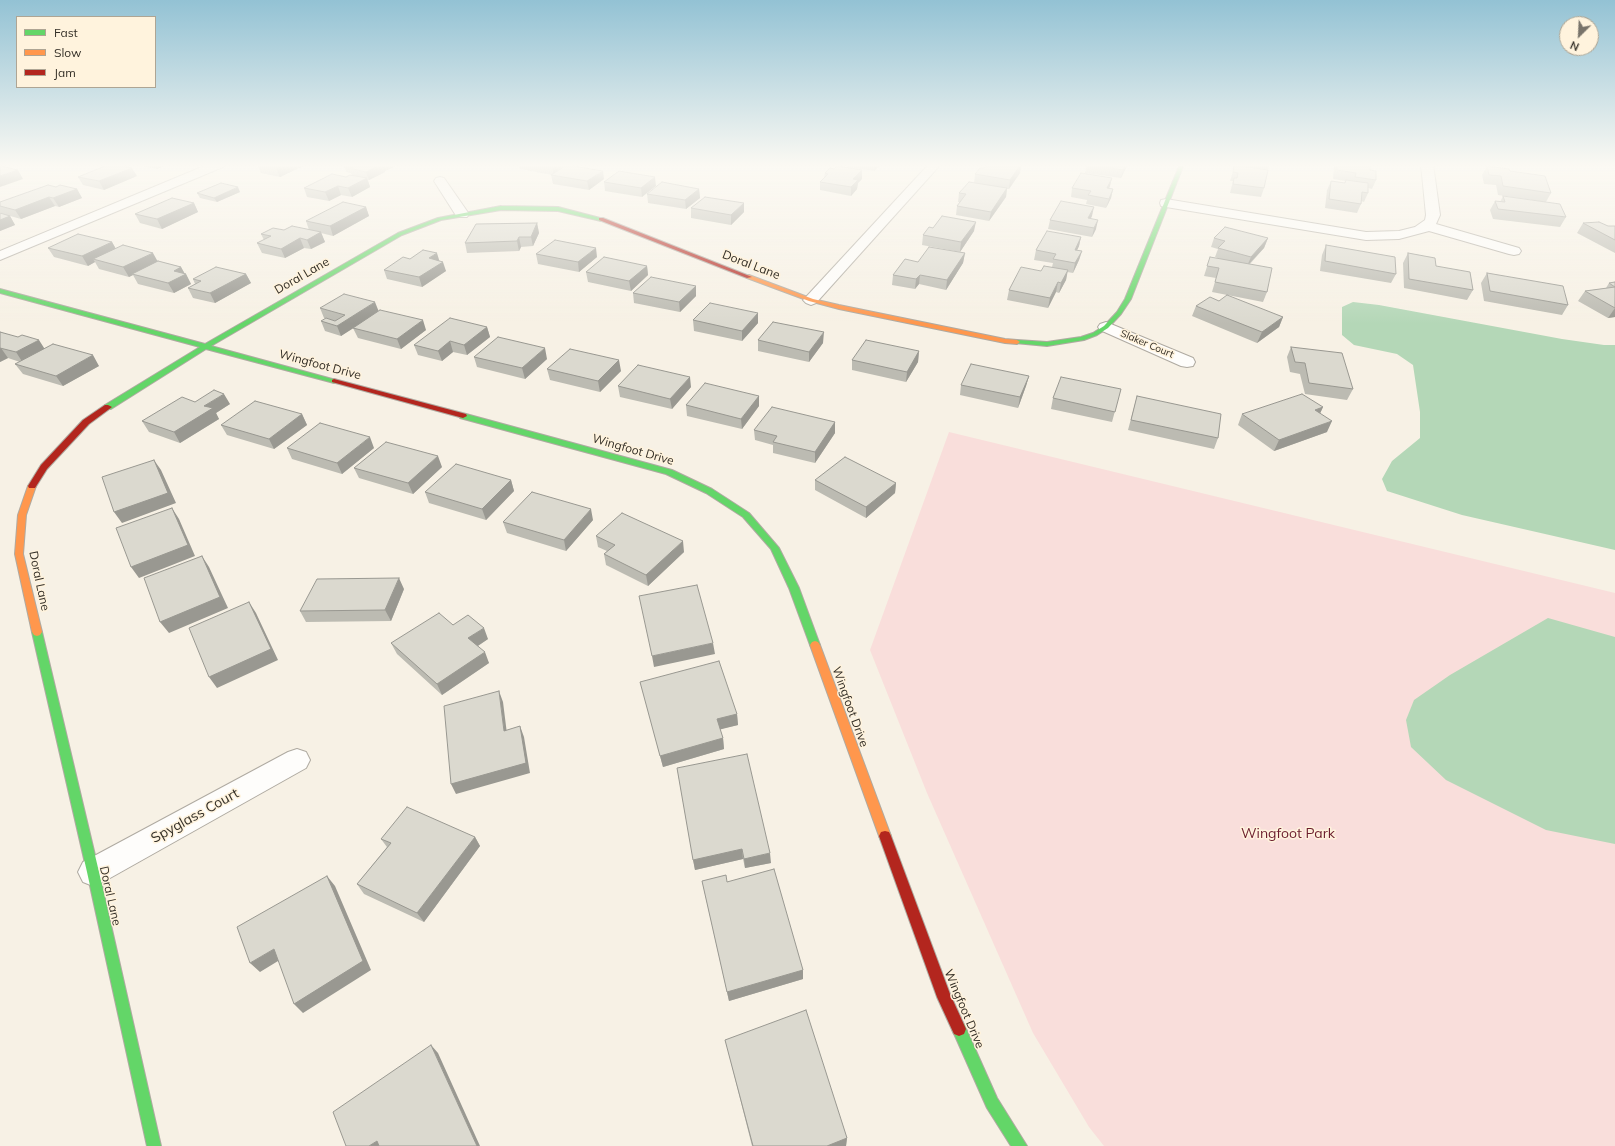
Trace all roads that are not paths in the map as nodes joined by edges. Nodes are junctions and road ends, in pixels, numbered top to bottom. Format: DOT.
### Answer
graph roads {
  1 [pos="92,217"];
  2 [pos="450,217"];
  3 [pos="596,217"];
  4 [pos="886,217"];
  5 [pos="1160,217"];
  6 [pos="1251,217"];
  7 [pos="1433,217"];
  8 [pos="1428,226"];
  9 [pos="1514,251"];
  10 [pos="0,256"];
  11 [pos="0,291"];
  12 [pos="811,300"];
  13 [pos="1106,327"];
  14 [pos="206,346"];
  15 [pos="1187,362"];
  16 [pos="298,760"];
  17 [pos="93,872"];
  18 [pos="154,1146"];
  19 [pos="1020,1146"];
  1 -- 10 [label="street"];
  2 -- 14 [label="street, Doral Lane"];
  3 -- 12 [label="street, Doral Lane"];
  4 -- 12 [label="street"];
  5 -- 13 [label="street, Doral Lane"];
  6 -- 8 [label="street"];
  7 -- 8 [label="street"];
  8 -- 9 [label="street"];
  11 -- 14 [label="street, Wingfoot Drive"];
  12 -- 13 [label="street, Doral Lane"];
  13 -- 15 [label="street, Slaker Court"];
  14 -- 17 [label="street, Doral Lane"];
  14 -- 19 [label="street, Wingfoot Drive"];
  16 -- 17 [label="street, Spyglass Court"];
  17 -- 18 [label="street, Doral Lane"];
}
